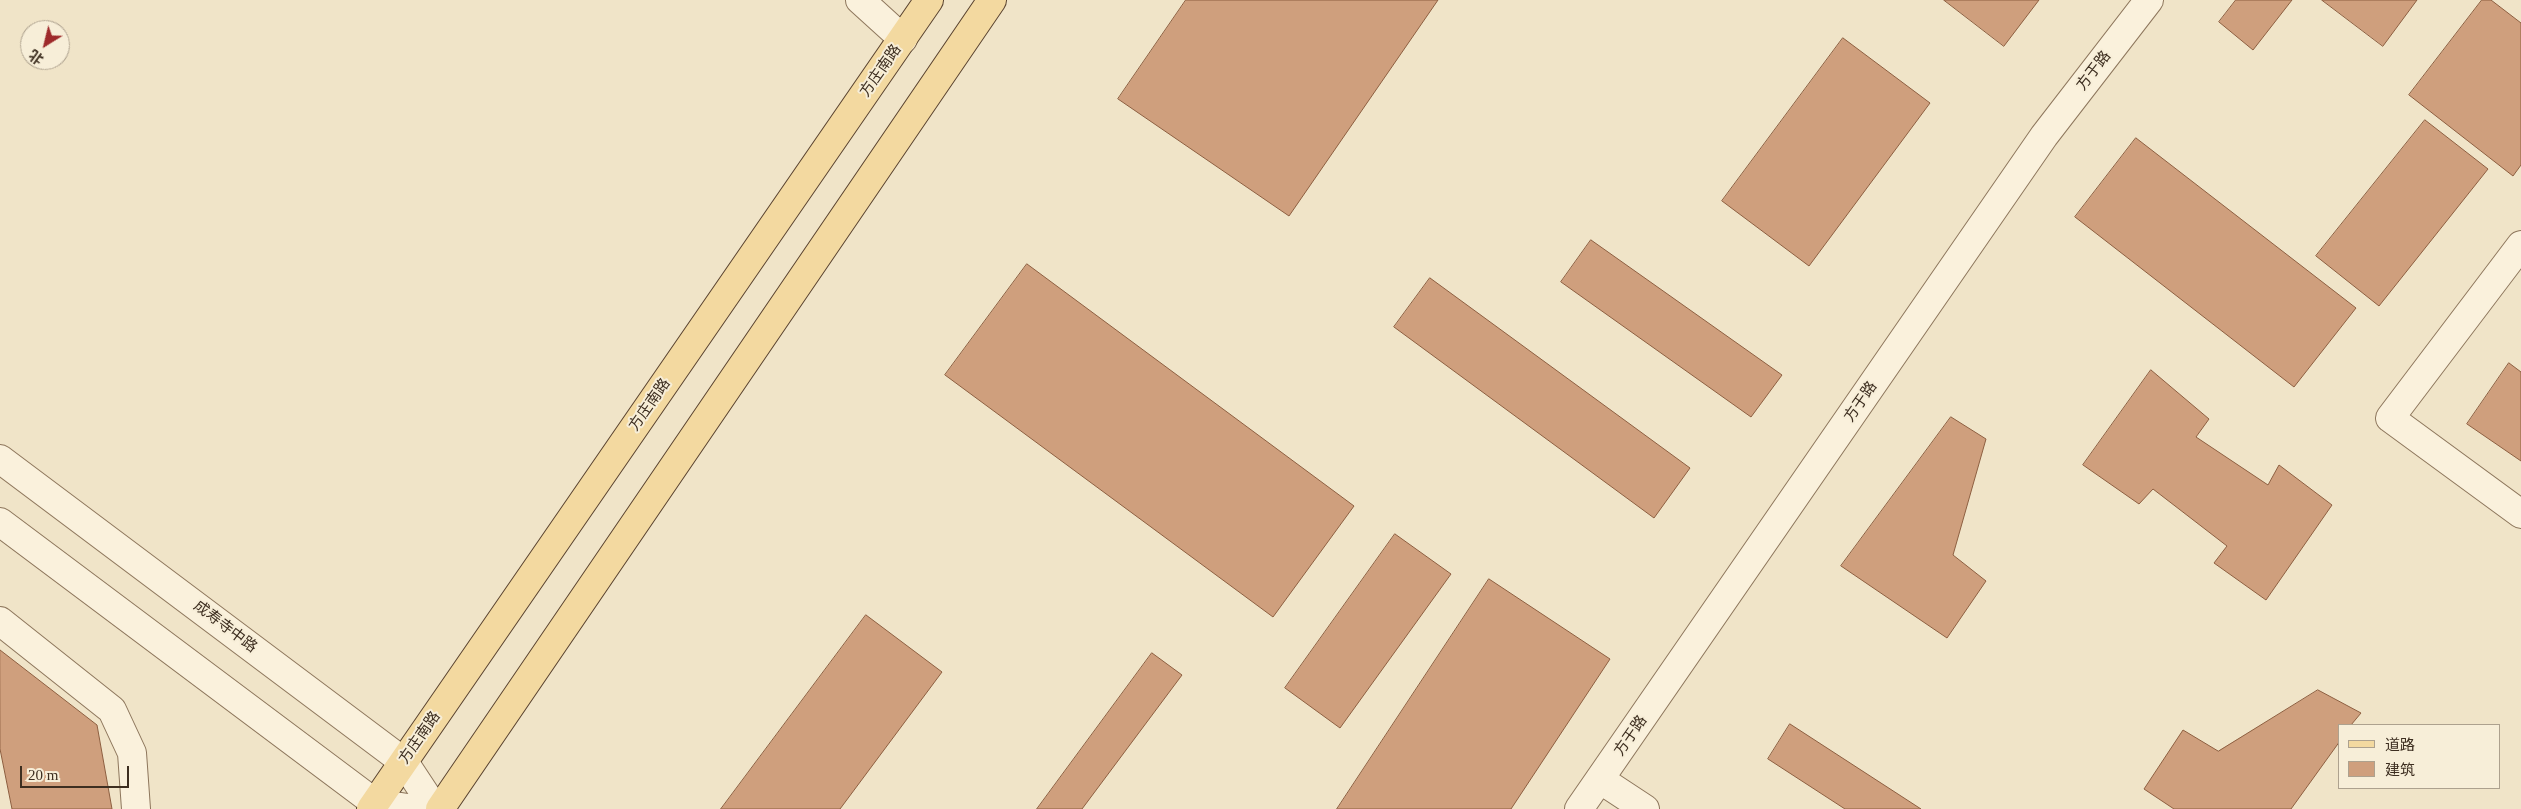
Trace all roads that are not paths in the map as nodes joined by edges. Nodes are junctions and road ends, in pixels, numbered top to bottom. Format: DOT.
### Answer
graph roads {
  1 [pos="860,0"];
  2 [pos="930,0"];
  3 [pos="992,0"];
  4 [pos="2149,0"];
  5 [pos="903,39"];
  6 [pos="2521,245"];
  7 [pos="0,458"];
  8 [pos="2521,514"];
  9 [pos="0,522"];
  10 [pos="0,621"];
  11 [pos="404,762"];
  12 [pos="1601,780"];
  13 [pos="373,806"];
  14 [pos="136,809"];
  15 [pos="414,809"];
  16 [pos="435,809"];
  17 [pos="440,809"];
  18 [pos="1579,809"];
  19 [pos="1645,809"];
  1 -- 5 [label="street"];
  2 -- 5 [label="main road, 方庄南路"];
  3 -- 17 [label="main road"];
  4 -- 12 [label="street, 方于路"];
  5 -- 11 [label="main road, 方庄南路"];
  6 -- 8 [label="street"];
  7 -- 11 [label="street, 成寿寺中路"];
  9 -- 13 [label="street"];
  10 -- 14 [label="street"];
  11 -- 13 [label="main road, 方庄南路"];
  11 -- 16 [label="street, 成寿寺中路"];
  12 -- 18 [label="street, 方于路"];
  12 -- 19 [label="street"];
  13 -- 15 [label="street"];
}
